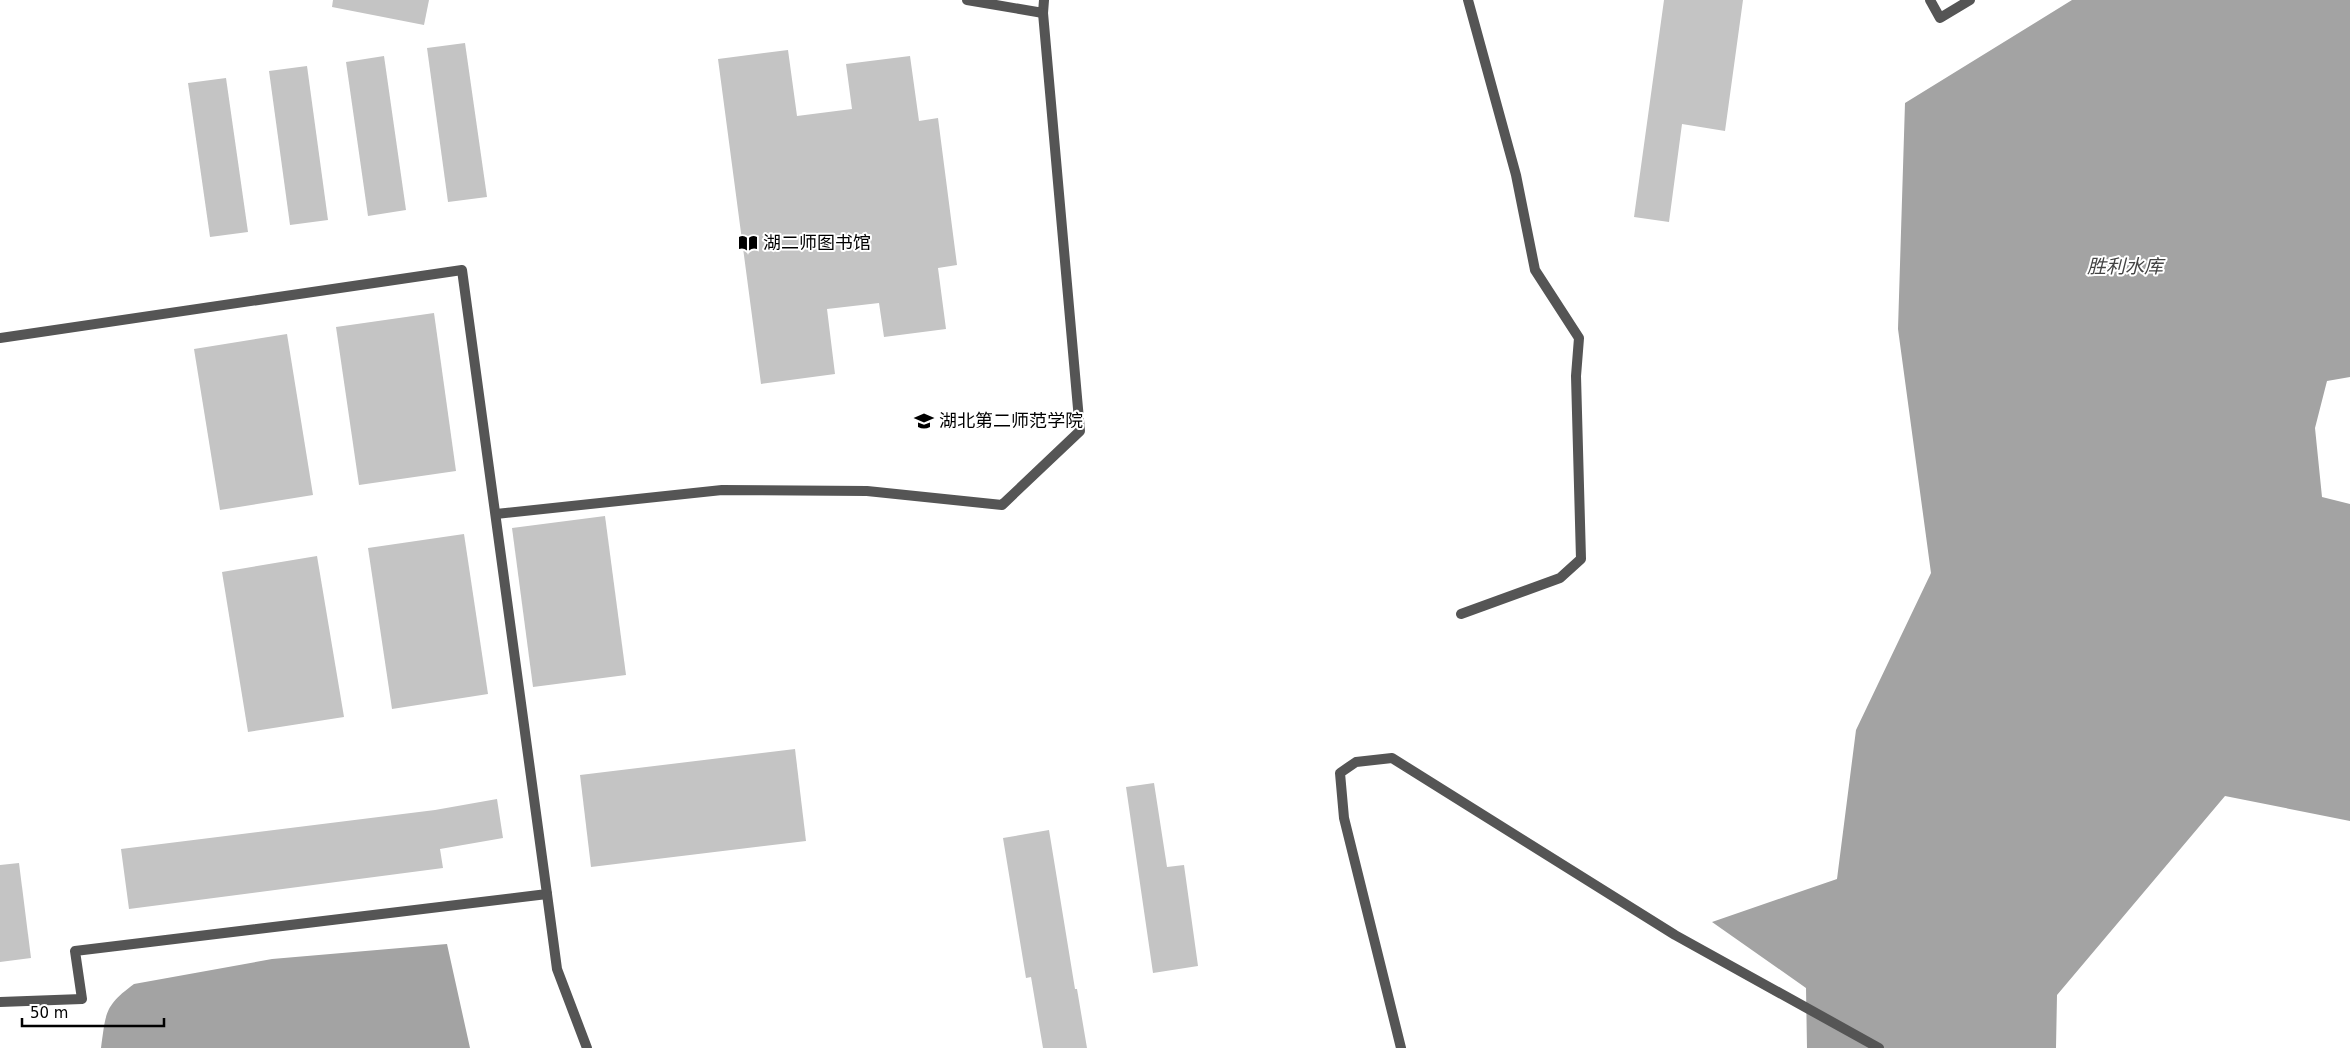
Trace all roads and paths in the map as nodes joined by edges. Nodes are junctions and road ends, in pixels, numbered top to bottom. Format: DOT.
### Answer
graph roads {
  1 [pos="967,0"];
  2 [pos="1044,0"];
  3 [pos="1468,0"];
  4 [pos="1930,0"];
  5 [pos="1970,0"];
  6 [pos="1042,13"];
  7 [pos="0,338"];
  8 [pos="496,514"];
  9 [pos="1461,614"];
  10 [pos="547,894"];
  11 [pos="0,1002"];
  12 [pos="587,1048"];
  13 [pos="1401,1048"];
  14 [pos="1879,1048"];
  1 -- 6 [label="street"];
  2 -- 6 [label="street"];
  3 -- 9 [label="street"];
  4 -- 5 [label="street"];
  6 -- 8 [label="street"];
  7 -- 8 [label="street"];
  8 -- 10 [label="street"];
  10 -- 11 [label="street"];
  10 -- 12 [label="street"];
  13 -- 14 [label="street"];
}
